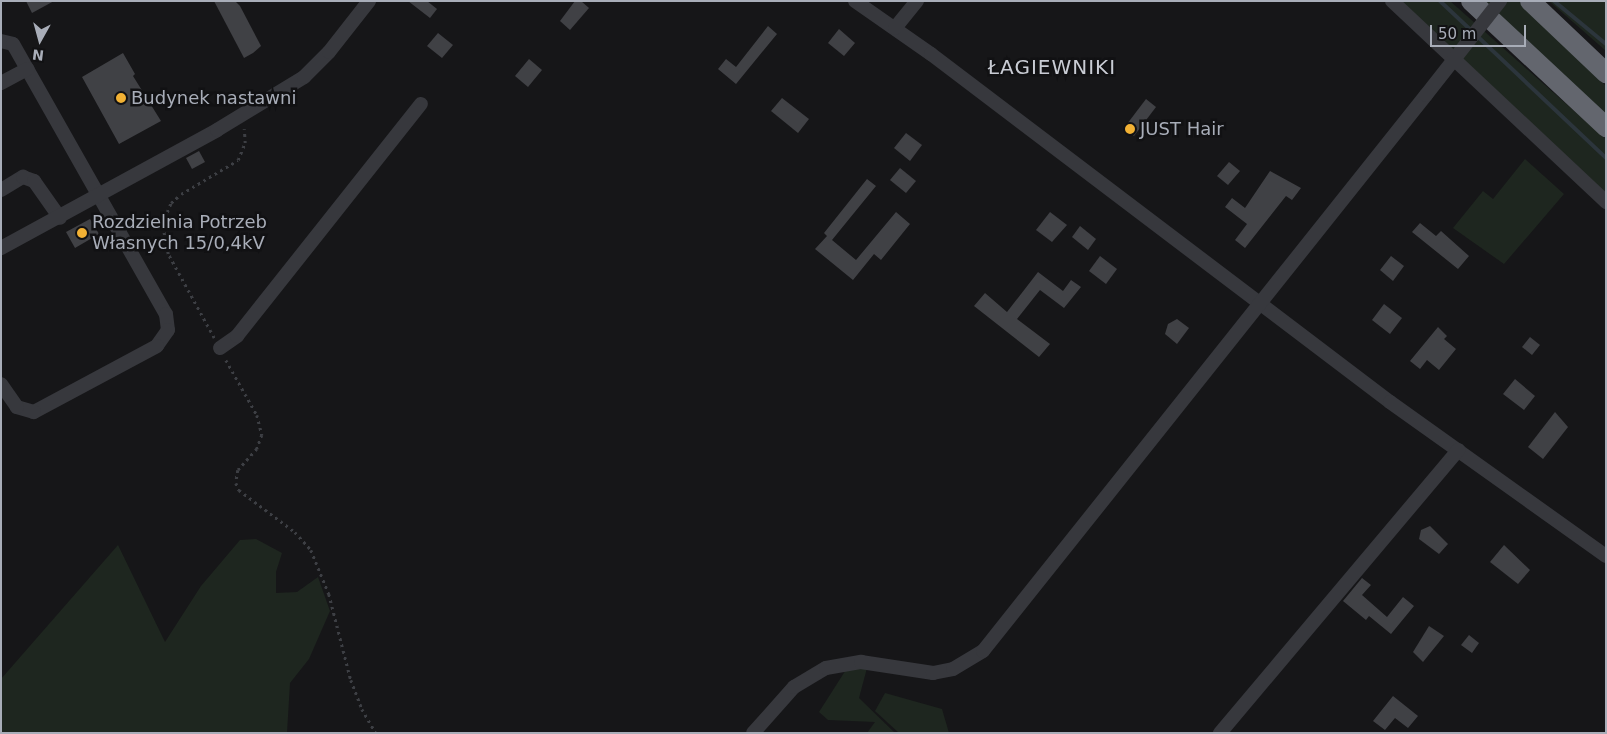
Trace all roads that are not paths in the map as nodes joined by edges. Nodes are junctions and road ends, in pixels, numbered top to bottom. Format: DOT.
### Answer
graph roads {
  1 [pos="369,1"];
  2 [pos="855,1"];
  3 [pos="917,1"];
  4 [pos="1392,1"];
  5 [pos="1471,1"];
  6 [pos="1500,1"];
  7 [pos="1530,1"];
  8 [pos="896,28"];
  9 [pos="1,41"];
  10 [pos="27,69"];
  11 [pos="1606,73"];
  12 [pos="1,83"];
  13 [pos="421,104"];
  14 [pos="1606,127"];
  15 [pos="1,190"];
  16 [pos="98,194"];
  17 [pos="1606,202"];
  18 [pos="60,218"];
  19 [pos="1,248"];
  20 [pos="1258,303"];
  21 [pos="220,348"];
  22 [pos="1,384"];
  23 [pos="1458,450"];
  24 [pos="1606,556"];
  25 [pos="753,733"];
  26 [pos="1220,733"];
  1 -- 16 [label="street"];
  2 -- 8 [label="street"];
  3 -- 8 [label="street"];
  4 -- 17 [label="street"];
  5 -- 14 [label="highway"];
  6 -- 20 [label="street, bridge"];
  7 -- 11 [label="highway"];
  8 -- 20 [label="street"];
  9 -- 10 [label="street"];
  10 -- 12 [label="street"];
  10 -- 16 [label="street"];
  13 -- 21 [label="street"];
  15 -- 18 [label="street"];
  16 -- 18 [label="street"];
  16 -- 22 [label="street"];
  18 -- 19 [label="street"];
  20 -- 23 [label="street"];
  20 -- 25 [label="street"];
  23 -- 24 [label="street"];
  23 -- 26 [label="street"];
}
